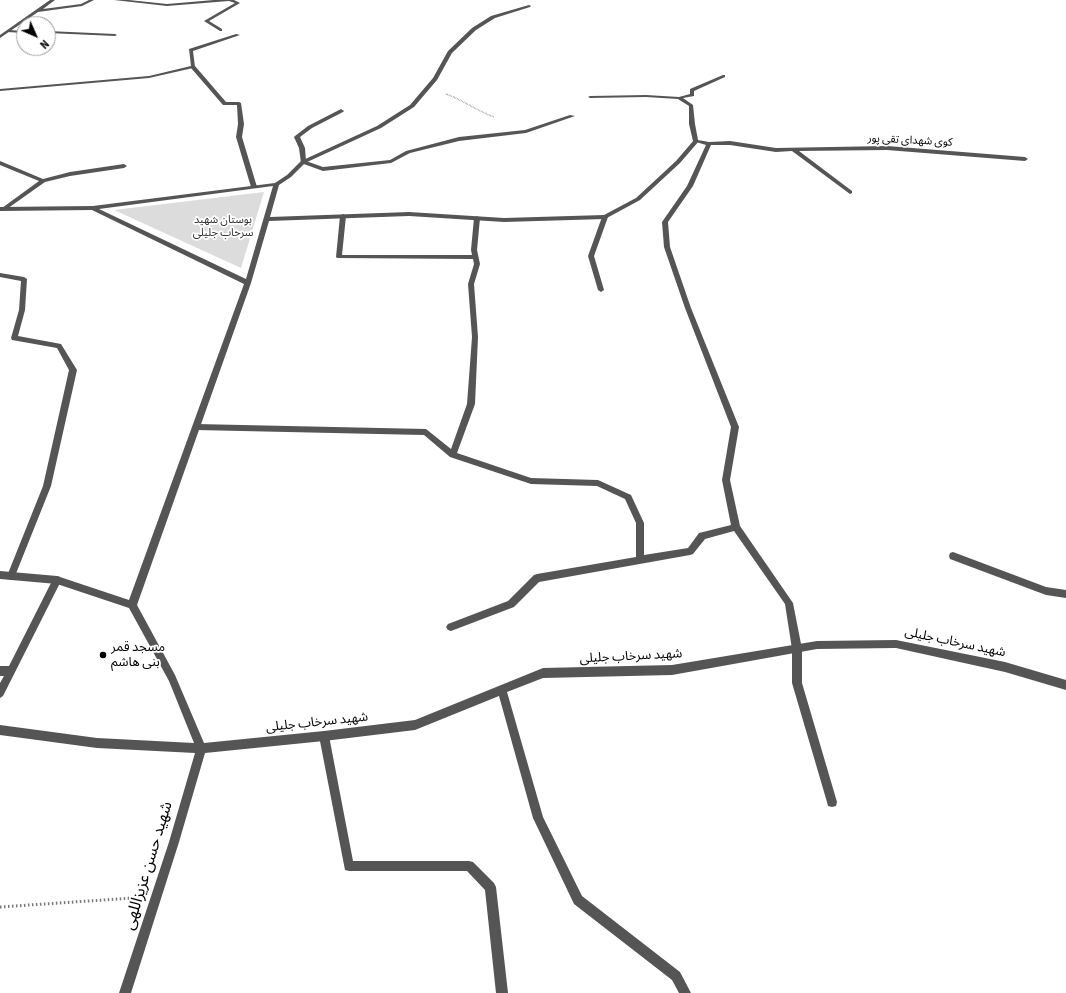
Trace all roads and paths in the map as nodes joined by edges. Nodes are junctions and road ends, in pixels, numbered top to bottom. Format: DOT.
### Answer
graph roads {
  1 [pos="53,0"];
  2 [pos="92,0"];
  3 [pos="116,0"];
  4 [pos="230,0"];
  5 [pos="529,6"];
  6 [pos="36,12"];
  7 [pos="220,30"];
  8 [pos="8,31"];
  9 [pos="16,32"];
  10 [pos="56,32"];
  11 [pos="115,35"];
  12 [pos="238,35"];
  13 [pos="0,37"];
  14 [pos="193,67"];
  15 [pos="723,76"];
  16 [pos="427,88"];
  17 [pos="0,90"];
  18 [pos="590,97"];
  19 [pos="679,98"];
  20 [pos="341,111"];
  21 [pos="572,116"];
  22 [pos="510,133"];
  23 [pos="696,141"];
  24 [pos="709,144"];
  25 [pos="794,150"];
  26 [pos="1025,159"];
  27 [pos="303,162"];
  28 [pos="0,163"];
  29 [pos="124,166"];
  30 [pos="43,181"];
  31 [pos="276,184"];
  32 [pos="254,187"];
  33 [pos="850,192"];
  34 [pos="93,208"];
  35 [pos="2,209"];
  36 [pos="343,216"];
  37 [pos="605,217"];
  38 [pos="477,218"];
  39 [pos="267,219"];
  40 [pos="476,257"];
  41 [pos="0,276"];
  42 [pos="248,283"];
  43 [pos="601,290"];
  44 [pos="196,427"];
  45 [pos="453,455"];
  46 [pos="736,527"];
  47 [pos="953,556"];
  48 [pos="640,560"];
  49 [pos="0,575"];
  50 [pos="11,576"];
  51 [pos="57,580"];
  52 [pos="1066,594"];
  53 [pos="132,605"];
  54 [pos="451,627"];
  55 [pos="797,649"];
  56 [pos="0,671"];
  57 [pos="11,671"];
  58 [pos="1066,685"];
  59 [pos="502,690"];
  60 [pos="0,693"];
  61 [pos="0,730"];
  62 [pos="324,736"];
  63 [pos="201,748"];
  64 [pos="832,802"];
  65 [pos="157,897"];
  66 [pos="0,907"];
  67 [pos="125,993"];
  68 [pos="502,993"];
  69 [pos="685,993"];
  1 -- 6 [label="street"];
  2 -- 6 [label="street"];
  3 -- 4 [label="street"];
  4 -- 7 [label="street"];
  5 -- 16 [label="street"];
  6 -- 8 [label="street"];
  8 -- 9 [label="street"];
  8 -- 13 [label="street"];
  10 -- 11 [label="street"];
  12 -- 14 [label="street"];
  14 -- 17 [label="street"];
  14 -- 32 [label="street"];
  15 -- 19 [label="street"];
  16 -- 22 [label="path"];
  16 -- 27 [label="street"];
  18 -- 19 [label="street"];
  19 -- 23 [label="street"];
  20 -- 27 [label="street"];
  21 -- 22 [label="street"];
  22 -- 27 [label="street"];
  23 -- 24 [label="street, کوی شهدای تقی پور"];
  23 -- 37 [label="street"];
  24 -- 25 [label="street, کوی شهدای تقی پور"];
  24 -- 46 [label="street"];
  25 -- 26 [label="street, کوی شهدای تقی پور"];
  25 -- 33 [label="street"];
  27 -- 31 [label="street"];
  28 -- 30 [label="street"];
  29 -- 30 [label="street"];
  30 -- 35 [label="street"];
  31 -- 32 [label="street"];
  31 -- 39 [label="street"];
  32 -- 34 [label="street"];
  34 -- 35 [label="street"];
  34 -- 42 [label="street"];
  36 -- 38 [label="street"];
  36 -- 39 [label="street"];
  36 -- 40 [label="street"];
  37 -- 38 [label="street"];
  37 -- 43 [label="street"];
  38 -- 40 [label="street"];
  39 -- 42 [label="street"];
  40 -- 45 [label="street"];
  41 -- 50 [label="street"];
  42 -- 44 [label="street"];
  44 -- 45 [label="street"];
  44 -- 53 [label="street"];
  45 -- 48 [label="street"];
  46 -- 48 [label="street"];
  46 -- 55 [label="street"];
  47 -- 52 [label="street"];
  48 -- 54 [label="street"];
  49 -- 50 [label="street"];
  50 -- 51 [label="street"];
  51 -- 53 [label="street"];
  51 -- 57 [label="street"];
  53 -- 63 [label="street"];
  55 -- 58 [label="street, شهید سرخاب جلیلی"];
  55 -- 59 [label="street, شهید سرخاب جلیلی"];
  55 -- 64 [label="street"];
  56 -- 57 [label="street"];
  57 -- 60 [label="street"];
  59 -- 62 [label="street, شهید سرخاب جلیلی"];
  59 -- 69 [label="street"];
  61 -- 63 [label="street, شهید سرخاب جلیلی"];
  62 -- 63 [label="street, شهید سرخاب جلیلی"];
  62 -- 68 [label="street"];
  63 -- 65 [label="street, شهید حسن عزیزاللهی"];
  65 -- 66 [label="path"];
  65 -- 67 [label="street, شهید حسن عزیزاللهی"];
}
